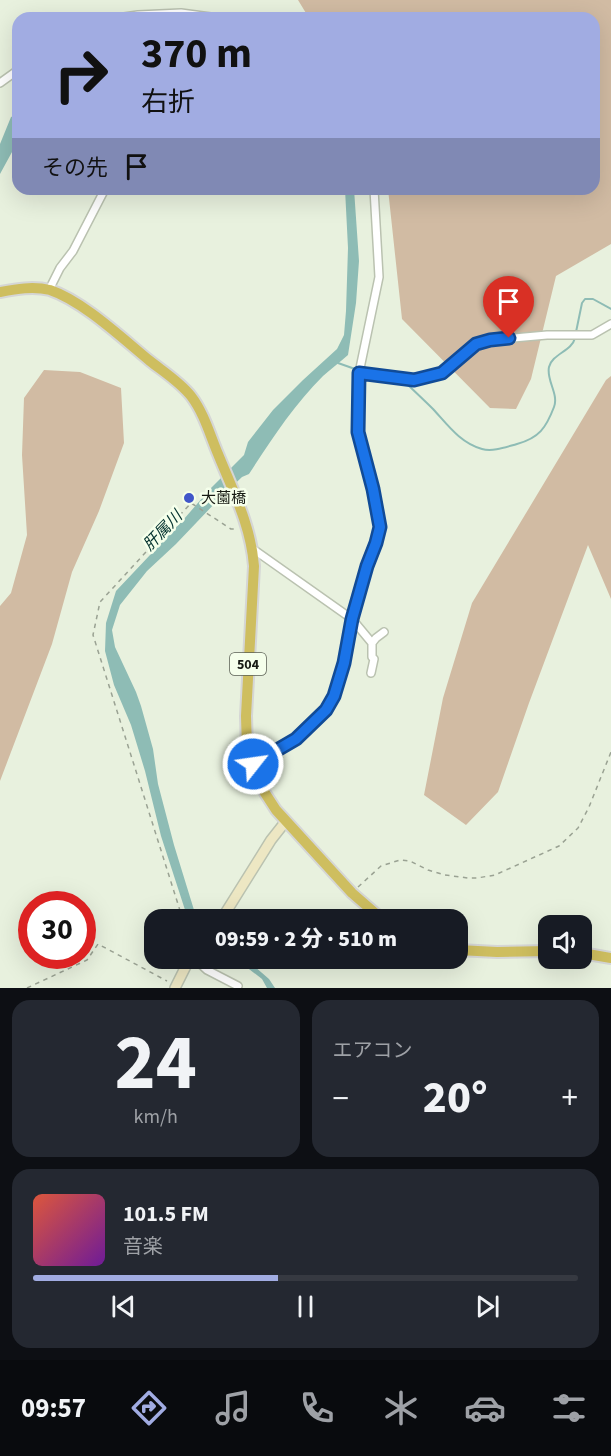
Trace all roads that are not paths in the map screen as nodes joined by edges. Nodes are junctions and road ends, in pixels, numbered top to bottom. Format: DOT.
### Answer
graph roads {
  1 [pos="102,195"];
  2 [pos="374,195"];
  3 [pos="49,290"];
  4 [pos="0,291"];
  5 [pos="611,324"];
  6 [pos="359,373"];
  7 [pos="253,549"];
  8 [pos="352,619"];
  9 [pos="384,632"];
  10 [pos="372,644"];
  11 [pos="371,673"];
  12 [pos="253,764"];
  13 [pos="286,821"];
  14 [pos="227,909"];
  15 [pos="370,909"];
  16 [pos="468,951"];
  17 [pos="538,951"];
  18 [pos="592,955"];
  19 [pos="611,958"];
  20 [pos="186,969"];
  21 [pos="207,969"];
  22 [pos="230,985"];
  23 [pos="238,986"];
  24 [pos="176,987"];
  1 -- 3 [label="street"];
  2 -- 6 [label="street"];
  3 -- 4 [label="highway, 504"];
  3 -- 7 [label="highway, 504"];
  5 -- 6 [label="street"];
  6 -- 8 [label="street"];
  7 -- 8 [label="street"];
  7 -- 12 [label="highway, 504"];
  8 -- 10 [label="street"];
  8 -- 12 [label="street"];
  9 -- 10 [label="street"];
  10 -- 11 [label="street"];
  12 -- 13 [label="highway, 504"];
  13 -- 14 [label="main road"];
  13 -- 15 [label="highway, 504"];
  16 -- 17 [label="highway"];
  18 -- 19 [label="highway"];
  20 -- 24 [label="main road"];
  21 -- 22 [label="street"];
  22 -- 23 [label="street"];
}
